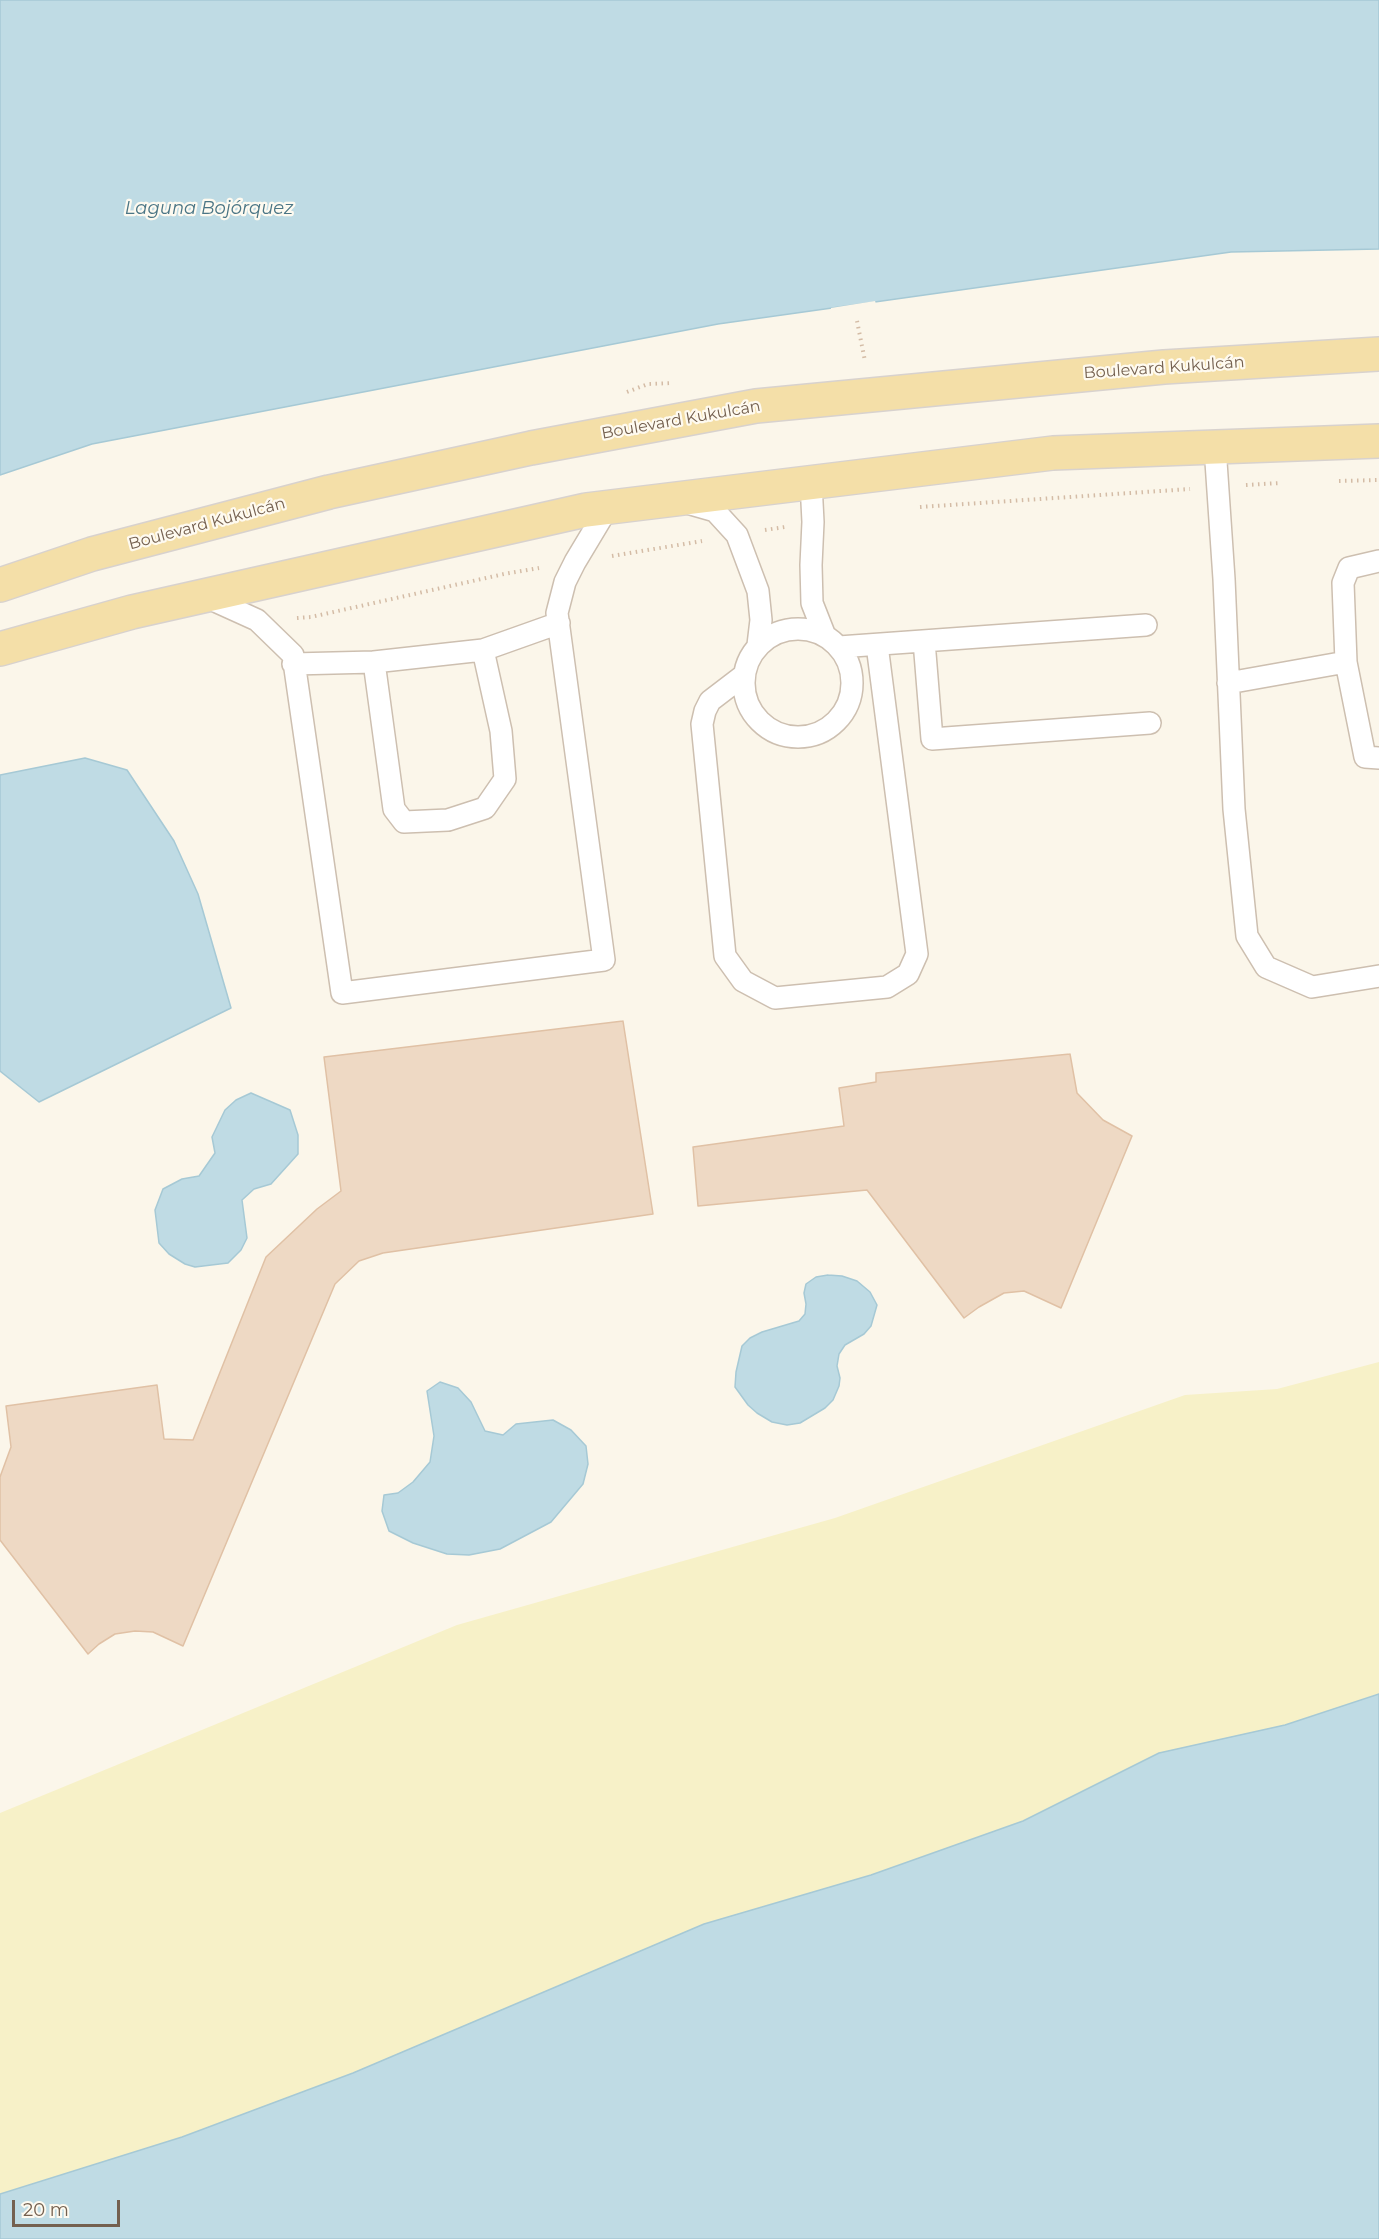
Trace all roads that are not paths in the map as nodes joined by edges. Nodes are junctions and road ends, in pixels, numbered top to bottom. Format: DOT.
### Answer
graph roads {
  1 [pos="1379,354"];
  2 [pos="1379,441"];
  3 [pos="1215,447"];
  4 [pos="811,483"];
  5 [pos="675,499"];
  6 [pos="608,507"];
  7 [pos="1379,561"];
  8 [pos="0,585"];
  9 [pos="203,595"];
  10 [pos="558,623"];
  11 [pos="1146,625"];
  12 [pos="924,641"];
  13 [pos="832,642"];
  14 [pos="758,645"];
  15 [pos="877,645"];
  16 [pos="0,649"];
  17 [pos="483,650"];
  18 [pos="374,662"];
  19 [pos="1346,662"];
  20 [pos="293,664"];
  21 [pos="744,675"];
  22 [pos="1228,683"];
  23 [pos="1150,723"];
  24 [pos="1379,758"];
  25 [pos="1379,976"];
  1 -- 8 [label="main road, Boulevard Kukulcán"];
  2 -- 3 [label="main road"];
  3 -- 4 [label="main road"];
  3 -- 22 [label="lane"];
  4 -- 5 [label="main road"];
  4 -- 13 [label="lane"];
  5 -- 6 [label="main road"];
  5 -- 14 [label="lane"];
  6 -- 9 [label="main road"];
  6 -- 10 [label="lane"];
  7 -- 19 [label="lane"];
  9 -- 16 [label="main road"];
  9 -- 20 [label="lane"];
  10 -- 17 [label="lane"];
  10 -- 20 [label="lane"];
  11 -- 12 [label="lane"];
  12 -- 15 [label="lane"];
  12 -- 23 [label="lane"];
  13 -- 14 [label="lane"];
  13 -- 15 [label="lane"];
  13 -- 21 [label="lane"];
  14 -- 21 [label="lane"];
  15 -- 21 [label="lane"];
  17 -- 18 [label="lane"];
  17 -- 18 [label="lane"];
  18 -- 20 [label="lane"];
  19 -- 22 [label="lane"];
  19 -- 24 [label="lane"];
  22 -- 25 [label="lane"];
}
